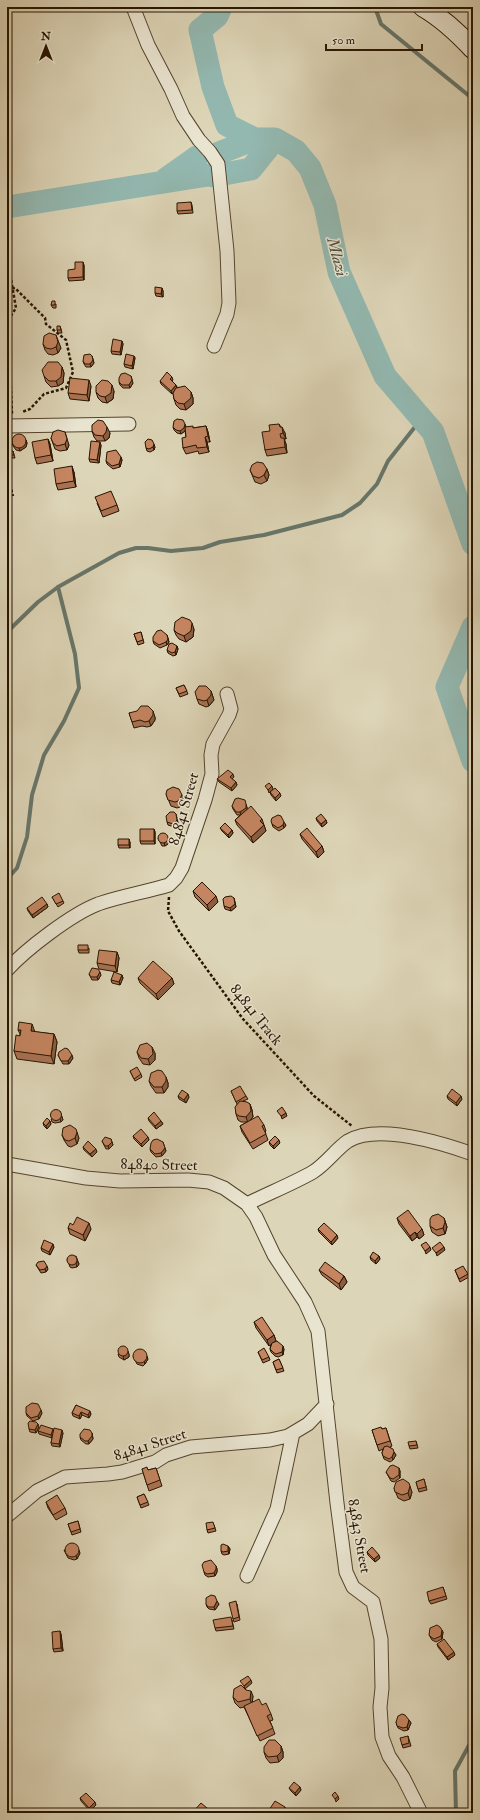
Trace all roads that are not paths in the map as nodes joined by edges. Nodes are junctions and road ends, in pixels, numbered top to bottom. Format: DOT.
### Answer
graph roads {
  1 [pos="133,7"];
  2 [pos="423,7"];
  3 [pos="473,49"];
  4 [pos="214,346"];
  5 [pos="129,424"];
  6 [pos="7,426"];
  7 [pos="226,694"];
  8 [pos="7,970"];
  9 [pos="473,1154"];
  10 [pos="7,1164"];
  11 [pos="247,1204"];
  12 [pos="274,1255"];
  13 [pos="327,1404"];
  14 [pos="293,1433"];
  15 [pos="7,1516"];
  16 [pos="248,1576"];
  17 [pos="421,1813"];
  1 -- 4 [label="street"];
  2 -- 3 [label="street"];
  5 -- 6 [label="street"];
  7 -- 8 [label="street, 84841 Street"];
  9 -- 11 [label="street"];
  10 -- 11 [label="street, 84840 Street"];
  11 -- 12 [label="street, 84840 Street"];
  12 -- 13 [label="street, 84843 Street"];
  13 -- 14 [label="street, 84841 Street"];
  13 -- 17 [label="street, 84843 Street"];
  14 -- 15 [label="street, 84841 Street"];
  14 -- 16 [label="street"];
}
